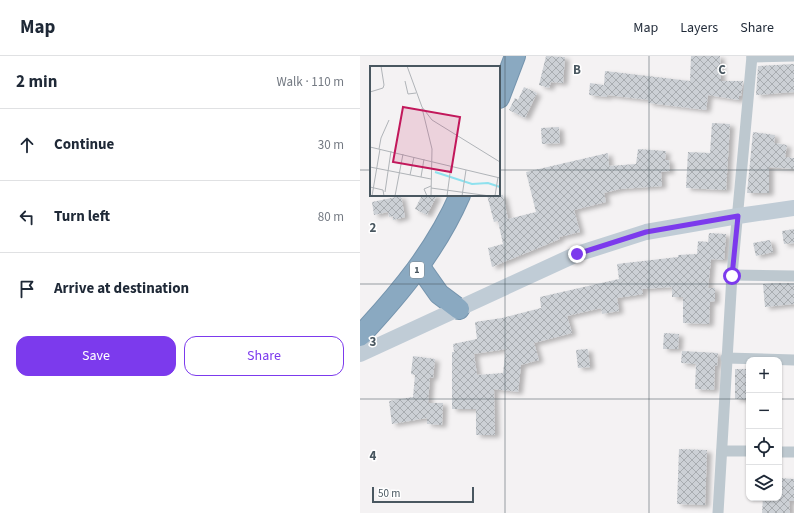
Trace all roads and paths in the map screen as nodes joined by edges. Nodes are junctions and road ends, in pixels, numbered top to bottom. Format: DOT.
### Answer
graph roads {
  1 [pos="515,56"];
  2 [pos="752,56"];
  3 [pos="794,56"];
  4 [pos="500,95"];
  5 [pos="459,196"];
  6 [pos="794,208"];
  7 [pos="738,216"];
  8 [pos="420,267"];
  9 [pos="732,276"];
  10 [pos="794,276"];
  11 [pos="459,309"];
  12 [pos="360,336"];
  13 [pos="360,354"];
  14 [pos="726,358"];
  15 [pos="794,360"];
  16 [pos="722,451"];
  17 [pos="746,451"];
  18 [pos="782,452"];
  19 [pos="794,452"];
  20 [pos="718,513"];
  1 -- 4 [label="highway"];
  2 -- 3 [label="street"];
  2 -- 7 [label="street"];
  5 -- 8 [label="highway, 1"];
  6 -- 7 [label="main road"];
  7 -- 9 [label="street"];
  7 -- 11 [label="main road"];
  8 -- 11 [label="highway"];
  8 -- 12 [label="highway, 1"];
  9 -- 10 [label="street"];
  9 -- 14 [label="street"];
  11 -- 13 [label="main road"];
  14 -- 15 [label="street"];
  14 -- 16 [label="street"];
  16 -- 17 [label="street"];
  16 -- 20 [label="street"];
  18 -- 19 [label="street"];
}
